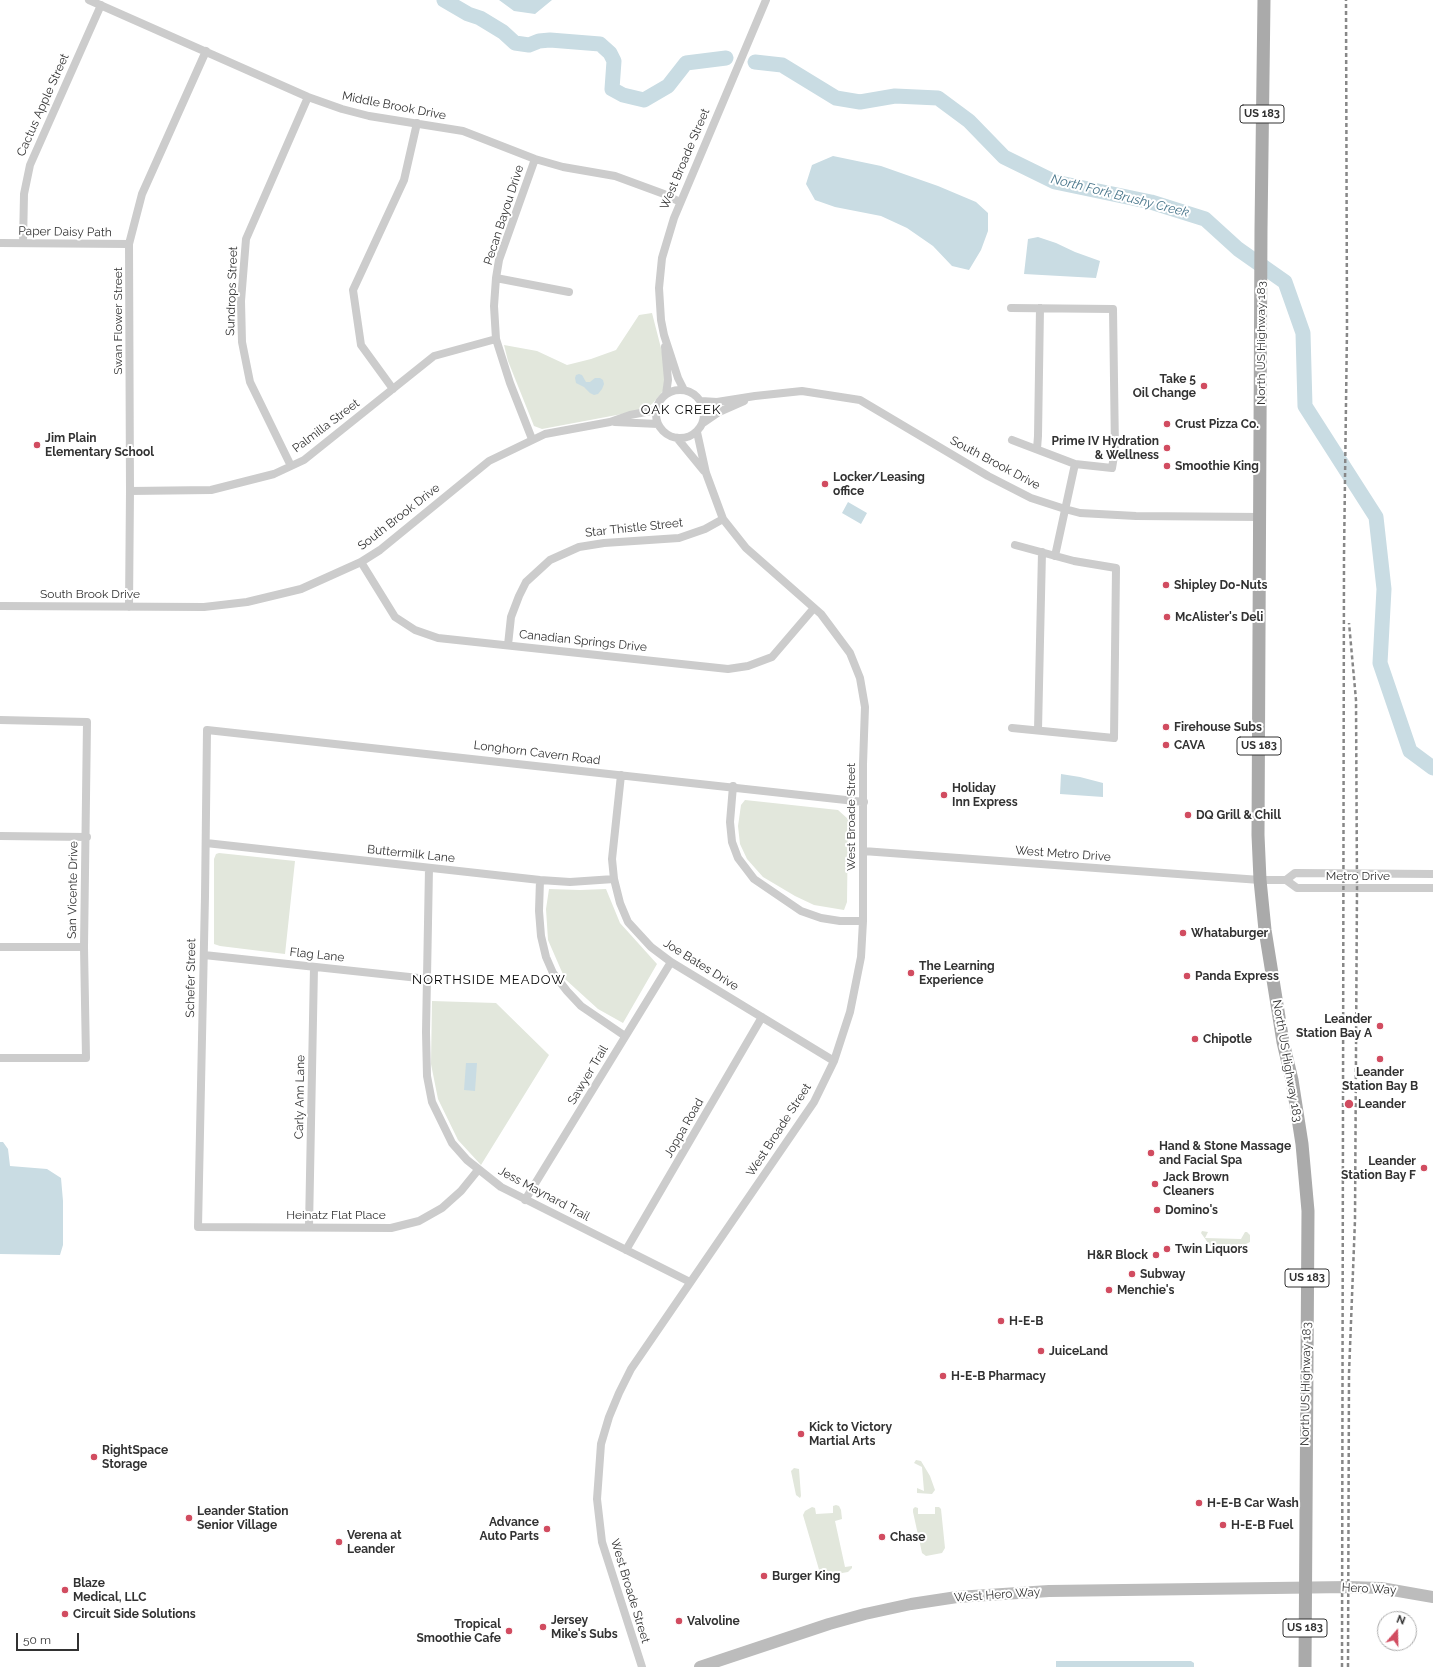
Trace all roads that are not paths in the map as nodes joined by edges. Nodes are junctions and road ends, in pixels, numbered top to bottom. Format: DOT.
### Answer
graph roads {
  1 [pos="89,0"];
  2 [pos="765,0"];
  3 [pos="1264,0"];
  4 [pos="100,5"];
  5 [pos="206,51"];
  6 [pos="308,97"];
  7 [pos="417,122"];
  8 [pos="535,160"];
  9 [pos="680,202"];
  10 [pos="0,243"];
  11 [pos="23,243"];
  12 [pos="130,244"];
  13 [pos="496,278"];
  14 [pos="569,292"];
  15 [pos="1010,308"];
  16 [pos="1040,308"];
  17 [pos="664,335"];
  18 [pos="496,339"];
  19 [pos="393,389"];
  20 [pos="684,390"];
  21 [pos="666,394"];
  22 [pos="756,396"];
  23 [pos="701,401"];
  24 [pos="656,410"];
  25 [pos="610,422"];
  26 [pos="703,423"];
  27 [pos="658,424"];
  28 [pos="697,432"];
  29 [pos="676,438"];
  30 [pos="532,439"];
  31 [pos="1012,440"];
  32 [pos="1037,449"];
  33 [pos="1075,464"];
  34 [pos="291,466"];
  35 [pos="706,473"];
  36 [pos="130,491"];
  37 [pos="1065,509"];
  38 [pos="1260,517"];
  39 [pos="723,519"];
  40 [pos="1015,545"];
  41 [pos="1042,552"];
  42 [pos="1055,556"];
  43 [pos="361,562"];
  44 [pos="0,606"];
  45 [pos="129,607"];
  46 [pos="814,608"];
  47 [pos="508,645"];
  48 [pos="0,720"];
  49 [pos="1012,728"];
  50 [pos="207,730"];
  51 [pos="1038,730"];
  52 [pos="621,775"];
  53 [pos="733,786"];
  54 [pos="864,802"];
  55 [pos="0,836"];
  56 [pos="87,837"];
  57 [pos="206,843"];
  58 [pos="863,851"];
  59 [pos="429,868"];
  60 [pos="1433,874"];
  61 [pos="614,879"];
  62 [pos="540,880"];
  63 [pos="1260,880"];
  64 [pos="1286,880"];
  65 [pos="1433,888"];
  66 [pos="863,921"];
  67 [pos="0,947"];
  68 [pos="84,947"];
  69 [pos="204,955"];
  70 [pos="670,962"];
  71 [pos="314,967"];
  72 [pos="428,979"];
  73 [pos="762,1017"];
  74 [pos="625,1036"];
  75 [pos="0,1058"];
  76 [pos="834,1061"];
  77 [pos="478,1170"];
  78 [pos="525,1200"];
  79 [pos="198,1227"];
  80 [pos="310,1227"];
  81 [pos="626,1250"];
  82 [pos="690,1282"];
  83 [pos="1304,1588"];
  84 [pos="1433,1597"];
  85 [pos="642,1667"];
  86 [pos="700,1667"];
  87 [pos="1305,1667"];
  1 -- 4 [label="street, Middle Brook Drive"];
  2 -- 9 [label="street, West Broade Street"];
  3 -- 38 [label="main road, North US Highway 183 / US 183"];
  4 -- 5 [label="street, Middle Brook Drive"];
  4 -- 11 [label="street, Cactus Apple Street"];
  5 -- 6 [label="street, Middle Brook Drive"];
  5 -- 12 [label="street, Swan Flower Street"];
  6 -- 7 [label="street, Middle Brook Drive"];
  6 -- 34 [label="street, Sundrops Street"];
  7 -- 8 [label="street, Middle Brook Drive"];
  7 -- 19 [label="street"];
  8 -- 9 [label="street, Middle Brook Drive"];
  8 -- 13 [label="street, Pecan Bayou Drive"];
  9 -- 17 [label="street, West Broade Street"];
  10 -- 11 [label="street, Paper Daisy Path"];
  11 -- 12 [label="street, Paper Daisy Path"];
  12 -- 36 [label="street, Swan Flower Street"];
  13 -- 14 [label="street"];
  13 -- 18 [label="street, Pecan Bayou Drive"];
  15 -- 16 [label="street"];
  16 -- 32 [label="street"];
  16 -- 33 [label="street"];
  17 -- 20 [label="street, West Broade Street"];
  17 -- 21 [label="street, West Broade Street"];
  18 -- 19 [label="street, Palmilla Street"];
  18 -- 30 [label="street, Pecan Bayou Drive"];
  19 -- 34 [label="street, Palmilla Street"];
  20 -- 21 [label="street"];
  20 -- 23 [label="street"];
  21 -- 24 [label="street"];
  22 -- 23 [label="street, South Brook Drive"];
  22 -- 26 [label="street, South Brook Drive"];
  22 -- 37 [label="street, South Brook Drive"];
  23 -- 26 [label="street"];
  24 -- 25 [label="street, South Brook Drive"];
  24 -- 27 [label="street"];
  25 -- 27 [label="street, South Brook Drive"];
  25 -- 30 [label="street, South Brook Drive"];
  26 -- 28 [label="street"];
  27 -- 29 [label="street"];
  28 -- 29 [label="street"];
  28 -- 35 [label="street, West Broade Street"];
  29 -- 35 [label="street, West Broade Street"];
  30 -- 43 [label="street, South Brook Drive"];
  31 -- 32 [label="street"];
  32 -- 33 [label="street"];
  33 -- 37 [label="street"];
  34 -- 36 [label="street, Palmilla Street"];
  35 -- 39 [label="street, West Broade Street"];
  36 -- 45 [label="street, Swan Flower Street"];
  37 -- 38 [label="street, South Brook Drive"];
  37 -- 42 [label="street"];
  38 -- 63 [label="main road, North US Highway 183 / US 183"];
  39 -- 46 [label="street, West Broade Street"];
  39 -- 47 [label="street, Star Thistle Street"];
  40 -- 41 [label="street"];
  41 -- 42 [label="street"];
  41 -- 51 [label="street"];
  42 -- 51 [label="street"];
  43 -- 45 [label="street, South Brook Drive"];
  43 -- 47 [label="street, Canadian Springs Drive"];
  44 -- 45 [label="street, South Brook Drive"];
  46 -- 47 [label="street, Canadian Springs Drive"];
  46 -- 54 [label="street, West Broade Street"];
  48 -- 56 [label="street, San Vicente Drive"];
  49 -- 51 [label="street"];
  50 -- 52 [label="street, Longhorn Cavern Road"];
  50 -- 57 [label="street, Schefer Street"];
  52 -- 53 [label="street, Longhorn Cavern Road"];
  52 -- 61 [label="street, Joe Bates Drive"];
  53 -- 54 [label="street, Longhorn Cavern Road"];
  53 -- 66 [label="street"];
  54 -- 58 [label="street, West Broade Street"];
  55 -- 56 [label="street"];
  56 -- 68 [label="street, San Vicente Drive"];
  57 -- 59 [label="street, Buttermilk Lane"];
  57 -- 69 [label="street, Schefer Street"];
  58 -- 63 [label="street, West Metro Drive"];
  58 -- 66 [label="street, West Broade Street"];
  59 -- 62 [label="street, Buttermilk Lane"];
  59 -- 72 [label="street, Jess Maynard Trail"];
  60 -- 64 [label="street, Metro Drive"];
  61 -- 62 [label="street, Buttermilk Lane"];
  61 -- 70 [label="street, Joe Bates Drive"];
  62 -- 74 [label="street"];
  63 -- 64 [label="street, Metro Drive"];
  63 -- 83 [label="main road, North US Highway 183 / US 183"];
  64 -- 65 [label="street, Metro Drive"];
  66 -- 76 [label="street, West Broade Street"];
  67 -- 68 [label="street"];
  68 -- 75 [label="street, San Vicente Drive"];
  69 -- 71 [label="street, Flag Lane"];
  69 -- 79 [label="street, Schefer Street"];
  70 -- 73 [label="street, Joe Bates Drive"];
  70 -- 74 [label="street, Sawyer Trail"];
  71 -- 72 [label="street, Flag Lane"];
  71 -- 80 [label="street, Carly Ann Lane"];
  72 -- 77 [label="street, Jess Maynard Trail"];
  73 -- 76 [label="street, Joe Bates Drive"];
  73 -- 81 [label="street, Joppa Road"];
  74 -- 78 [label="street, Sawyer Trail"];
  76 -- 82 [label="street, West Broade Street"];
  77 -- 78 [label="street, Jess Maynard Trail"];
  77 -- 80 [label="street, Heinatz Flat Place"];
  78 -- 81 [label="street, Jess Maynard Trail"];
  79 -- 80 [label="street, Heinatz Flat Place"];
  81 -- 82 [label="street, Jess Maynard Trail"];
  82 -- 85 [label="street, West Broade Street"];
  83 -- 84 [label="main road, Hero Way"];
  83 -- 86 [label="main road, West Hero Way"];
  83 -- 87 [label="main road, North US Highway 183 / US 183"];
}
